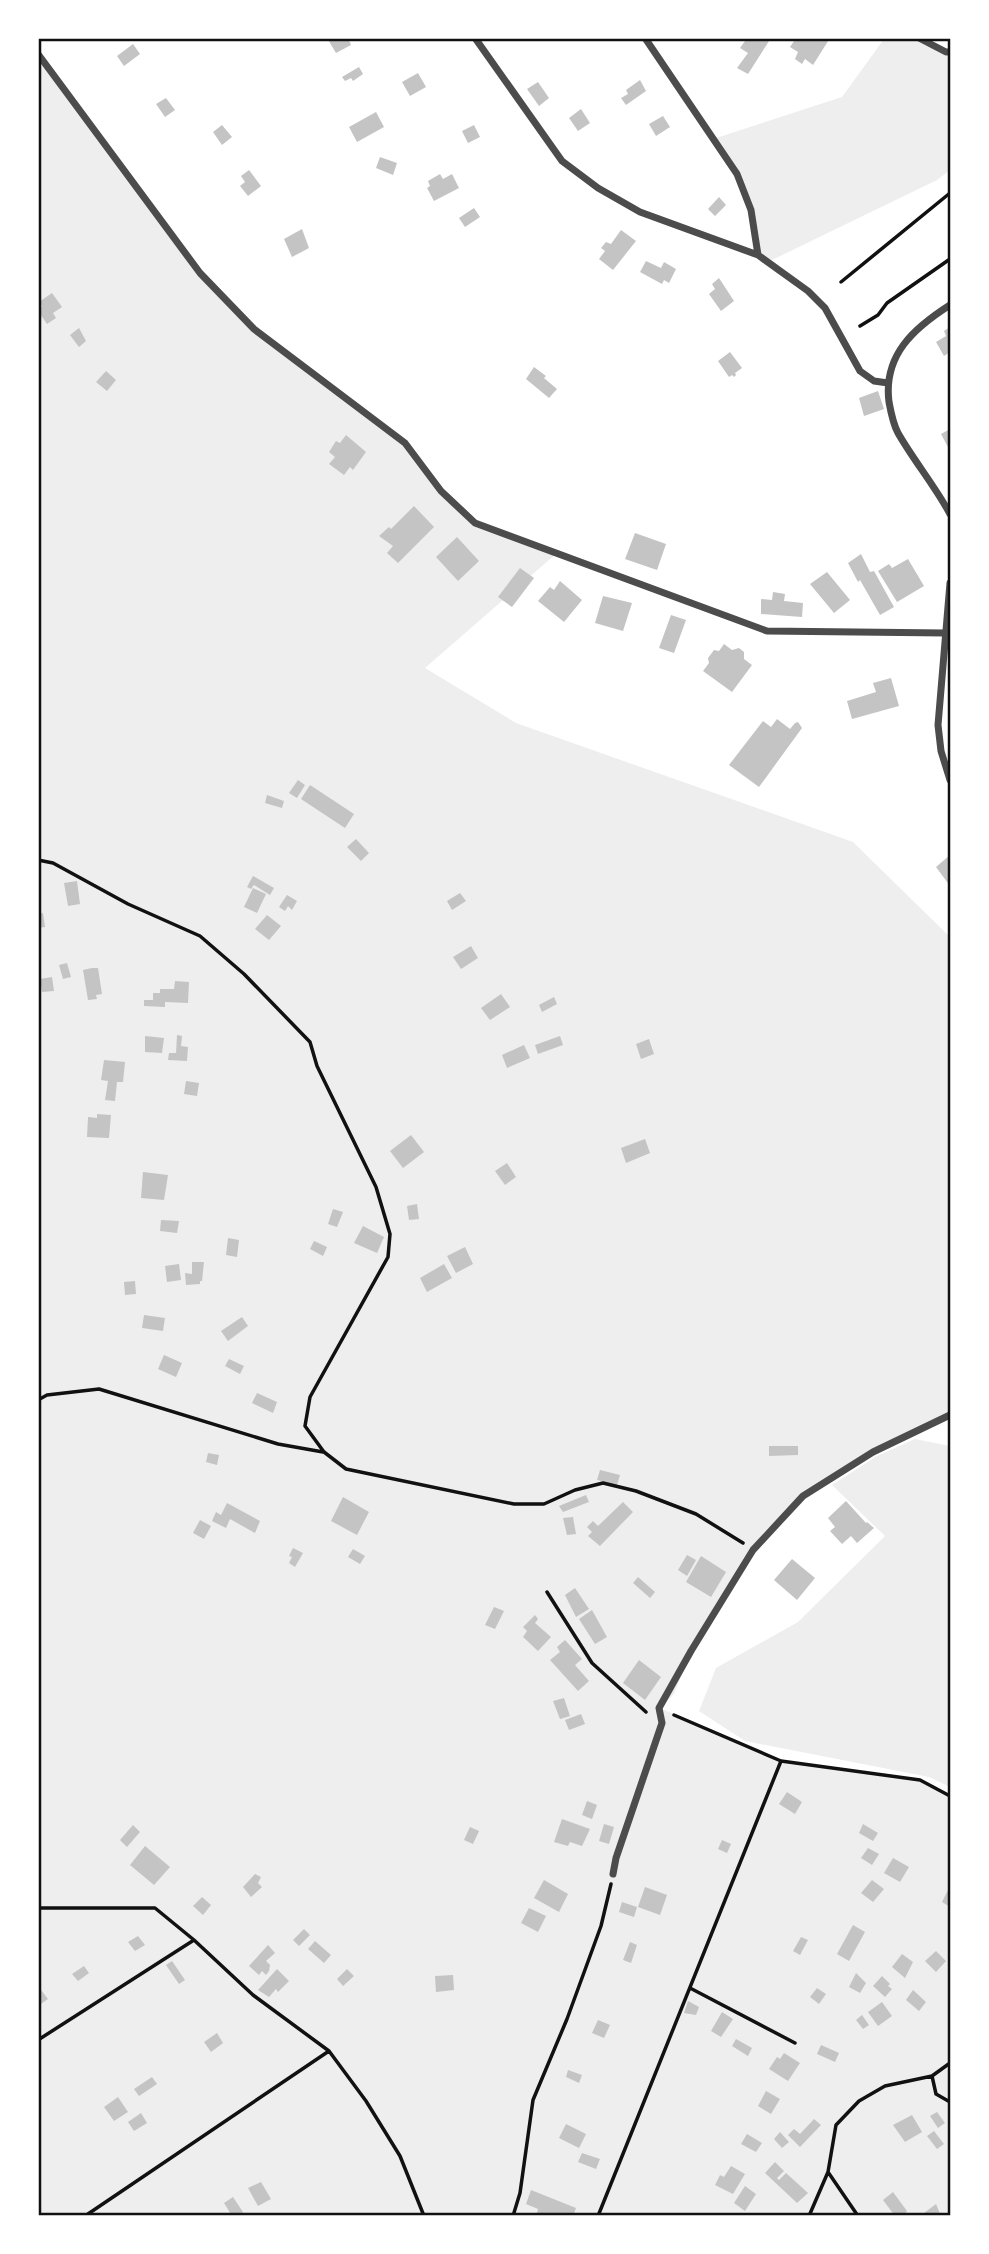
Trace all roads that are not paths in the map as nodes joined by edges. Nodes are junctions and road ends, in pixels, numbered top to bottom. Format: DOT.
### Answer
graph roads {
  1 [pos="474,38"];
  2 [pos="645,38"];
  3 [pos="919,38"];
  4 [pos="950,52"];
  5 [pos="38,54"];
  6 [pos="758,255"];
  7 [pos="950,305"];
  8 [pos="888,383"];
  9 [pos="950,514"];
  10 [pos="950,583"];
  11 [pos="944,633"];
  12 [pos="950,780"];
  13 [pos="950,1415"];
  14 [pos="613,1874"];
  1 -- 6 [label="street"];
  2 -- 6 [label="street"];
  3 -- 4 [label="street"];
  5 -- 11 [label="street"];
  6 -- 8 [label="street"];
  7 -- 8 [label="street"];
  8 -- 9 [label="street"];
  10 -- 11 [label="street"];
  11 -- 12 [label="street"];
  13 -- 14 [label="street"];
}
